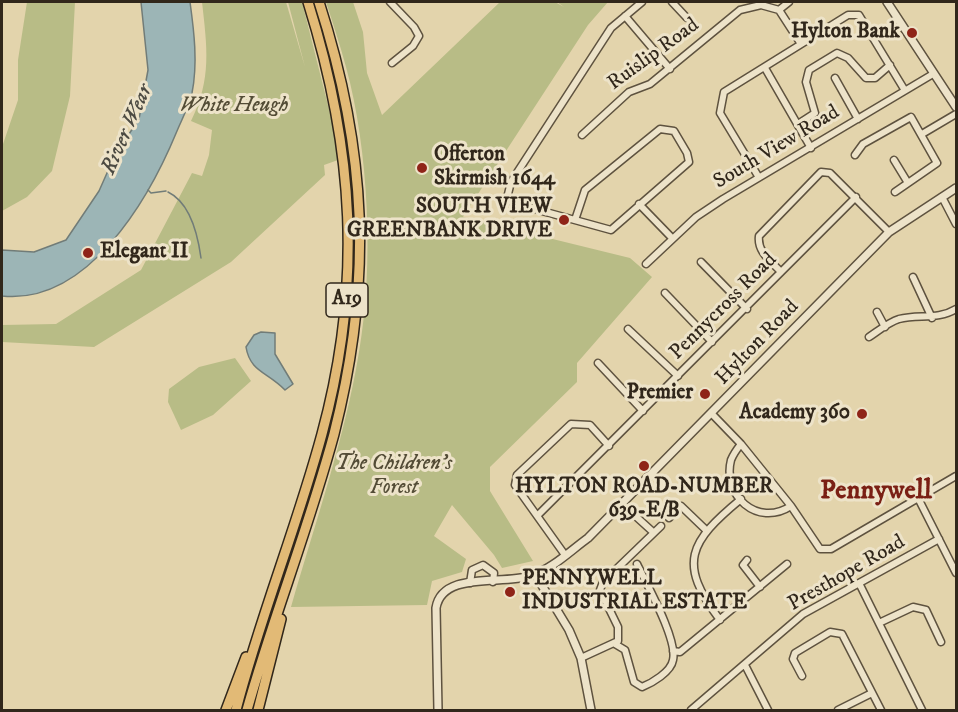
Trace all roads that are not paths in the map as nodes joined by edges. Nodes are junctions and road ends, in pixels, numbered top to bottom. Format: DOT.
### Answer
graph roads {
  1 [pos="308,2"];
  2 [pos="319,2"];
  3 [pos="390,2"];
  4 [pos="642,2"];
  5 [pos="672,2"];
  6 [pos="789,2"];
  7 [pos="887,2"];
  8 [pos="779,10"];
  9 [pos="626,16"];
  10 [pos="687,18"];
  11 [pos="801,44"];
  12 [pos="392,63"];
  13 [pos="890,65"];
  14 [pos="765,68"];
  15 [pos="670,69"];
  16 [pos="933,74"];
  17 [pos="835,78"];
  18 [pos="904,89"];
  19 [pos="957,107"];
  20 [pos="957,114"];
  21 [pos="858,119"];
  22 [pos="798,124"];
  23 [pos="922,134"];
  24 [pos="582,135"];
  25 [pos="812,148"];
  26 [pos="855,155"];
  27 [pos="894,160"];
  28 [pos="758,176"];
  29 [pos="908,183"];
  30 [pos="957,188"];
  31 [pos="895,192"];
  32 [pos="856,197"];
  33 [pos="942,197"];
  34 [pos="639,204"];
  35 [pos="575,220"];
  36 [pos="957,224"];
  37 [pos="889,232"];
  38 [pos="672,238"];
  39 [pos="701,261"];
  40 [pos="646,264"];
  41 [pos="781,272"];
  42 [pos="913,277"];
  43 [pos="665,293"];
  44 [pos="747,309"];
  45 [pos="957,309"];
  46 [pos="877,312"];
  47 [pos="932,318"];
  48 [pos="885,327"];
  49 [pos="628,329"];
  50 [pos="869,337"];
  51 [pos="712,342"];
  52 [pos="598,363"];
  53 [pos="678,376"];
  54 [pos="643,411"];
  55 [pos="712,414"];
  56 [pos="741,444"];
  57 [pos="609,446"];
  58 [pos="957,476"];
  59 [pos="918,498"];
  60 [pos="741,499"];
  61 [pos="791,506"];
  62 [pos="631,512"];
  63 [pos="538,515"];
  64 [pos="669,518"];
  65 [pos="661,526"];
  66 [pos="706,530"];
  67 [pos="653,532"];
  68 [pos="939,539"];
  69 [pos="565,555"];
  70 [pos="296,556"];
  71 [pos="747,560"];
  72 [pos="637,564"];
  73 [pos="787,564"];
  74 [pos="957,573"];
  75 [pos="535,574"];
  76 [pos="493,582"];
  77 [pos="470,583"];
  78 [pos="859,583"];
  79 [pos="760,587"];
  80 [pos="271,593"];
  81 [pos="720,620"];
  82 [pos="879,623"];
  83 [pos="941,642"];
  84 [pos="615,644"];
  85 [pos="673,651"];
  86 [pos="581,658"];
  87 [pos="745,665"];
  88 [pos="802,676"];
  89 [pos="872,693"];
  90 [pos="226,711"];
  91 [pos="236,711"];
  92 [pos="247,711"];
  93 [pos="258,711"];
  94 [pos="438,711"];
  95 [pos="591,711"];
  96 [pos="691,711"];
  97 [pos="768,711"];
  98 [pos="838,711"];
  99 [pos="881,711"];
  100 [pos="922,711"];
  1 -- 80 [label="highway, A19"];
  2 -- 70 [label="highway, A19"];
  3 -- 12 [label="street"];
  4 -- 9 [label="street"];
  5 -- 10 [label="street"];
  6 -- 8 [label="street"];
  7 -- 16 [label="street"];
  8 -- 11 [label="street"];
  8 -- 15 [label="street, Ruislip Road"];
  9 -- 15 [label="street"];
  9 -- 35 [label="street"];
  11 -- 13 [label="street"];
  11 -- 14 [label="street"];
  13 -- 18 [label="street"];
  13 -- 22 [label="street"];
  14 -- 22 [label="street"];
  14 -- 28 [label="street"];
  15 -- 24 [label="street, Ruislip Road"];
  16 -- 18 [label="street, South View Road"];
  16 -- 19 [label="street"];
  17 -- 21 [label="street"];
  18 -- 21 [label="street, South View Road"];
  20 -- 23 [label="street"];
  21 -- 25 [label="street, South View Road"];
  22 -- 25 [label="street"];
  23 -- 26 [label="street"];
  23 -- 29 [label="street"];
  25 -- 28 [label="street, South View Road"];
  27 -- 29 [label="street"];
  28 -- 38 [label="street, South View Road"];
  29 -- 31 [label="street"];
  30 -- 33 [label="street, Hylton Road"];
  32 -- 37 [label="street"];
  32 -- 41 [label="street, Pennycross Road"];
  32 -- 41 [label="street"];
  33 -- 36 [label="street"];
  33 -- 37 [label="street, Hylton Road"];
  34 -- 35 [label="street"];
  34 -- 35 [label="street"];
  34 -- 38 [label="street"];
  37 -- 55 [label="street, Hylton Road"];
  38 -- 40 [label="street, South View Road"];
  39 -- 44 [label="street"];
  41 -- 44 [label="street, Pennycross Road"];
  42 -- 47 [label="street"];
  43 -- 51 [label="street"];
  44 -- 51 [label="street, Pennycross Road"];
  45 -- 47 [label="street"];
  46 -- 48 [label="street"];
  47 -- 48 [label="street"];
  48 -- 50 [label="street"];
  49 -- 53 [label="street"];
  51 -- 53 [label="street, Pennycross Road"];
  52 -- 54 [label="street"];
  53 -- 54 [label="street, Pennycross Road"];
  54 -- 57 [label="street, Pennycross Road"];
  55 -- 56 [label="street"];
  55 -- 69 [label="street, Hylton Road"];
  56 -- 60 [label="street"];
  56 -- 61 [label="street"];
  57 -- 63 [label="street, Pennycross Road"];
  57 -- 63 [label="street"];
  58 -- 59 [label="street"];
  59 -- 61 [label="street"];
  59 -- 68 [label="street"];
  60 -- 61 [label="street"];
  60 -- 66 [label="street"];
  62 -- 67 [label="street"];
  63 -- 69 [label="street"];
  64 -- 66 [label="street"];
  65 -- 67 [label="street"];
  66 -- 81 [label="street"];
  67 -- 84 [label="street"];
  68 -- 74 [label="street"];
  68 -- 78 [label="street, Presthope Road"];
  69 -- 75 [label="street, Hylton Road"];
  70 -- 92 [label="highway, A19"];
  70 -- 93 [label="highway"];
  71 -- 79 [label="street"];
  72 -- 85 [label="street"];
  73 -- 79 [label="street"];
  75 -- 76 [label="street"];
  75 -- 86 [label="street"];
  76 -- 77 [label="street"];
  76 -- 77 [label="street"];
  77 -- 94 [label="street"];
  78 -- 82 [label="street"];
  78 -- 87 [label="street, Presthope Road"];
  79 -- 81 [label="street"];
  80 -- 90 [label="highway"];
  80 -- 91 [label="highway, A19"];
  81 -- 85 [label="street"];
  82 -- 83 [label="street"];
  82 -- 100 [label="street"];
  84 -- 85 [label="street"];
  84 -- 86 [label="street"];
  86 -- 95 [label="street"];
  87 -- 96 [label="street, Presthope Road"];
  87 -- 97 [label="street"];
  88 -- 89 [label="street"];
  89 -- 98 [label="street"];
  89 -- 99 [label="street"];
}
